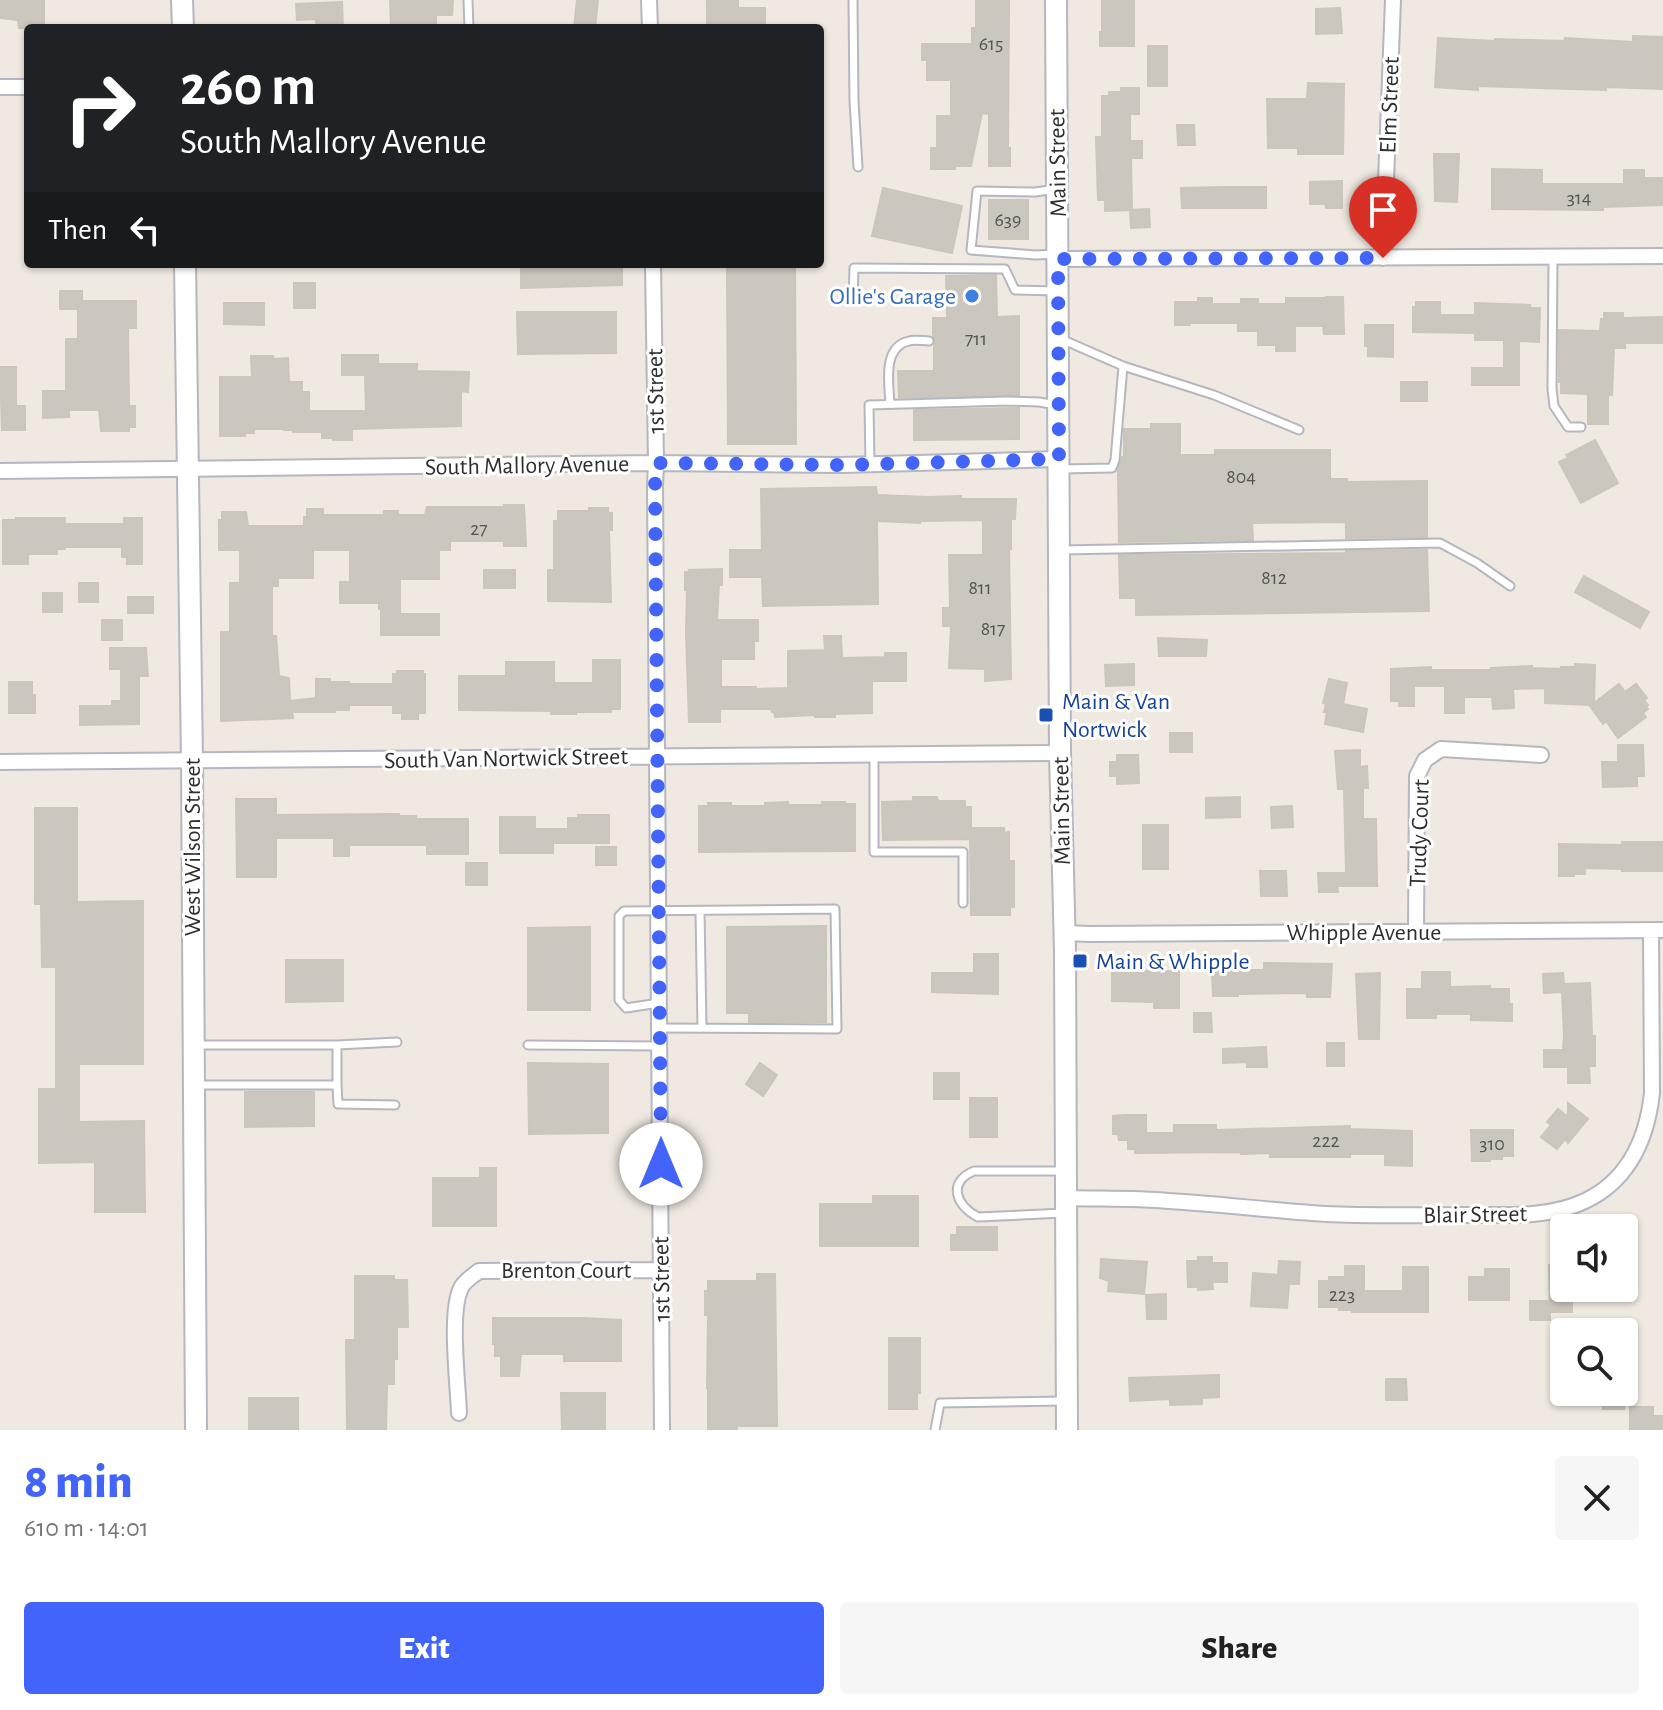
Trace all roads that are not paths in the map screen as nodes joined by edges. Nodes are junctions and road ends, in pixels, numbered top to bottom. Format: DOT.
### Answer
graph roads {
  1 [pos="182,0"];
  2 [pos="468,0"];
  3 [pos="649,0"];
  4 [pos="853,0"];
  5 [pos="1056,0"];
  6 [pos="1393,0"];
  7 [pos="183,24"];
  8 [pos="469,24"];
  9 [pos="650,24"];
  10 [pos="0,87"];
  11 [pos="24,87"];
  12 [pos="858,167"];
  13 [pos="1058,188"];
  14 [pos="1663,256"];
  15 [pos="1058,257"];
  16 [pos="1553,257"];
  17 [pos="1383,258"];
  18 [pos="185,268"];
  19 [pos="653,268"];
  20 [pos="1059,291"];
  21 [pos="853,301"];
  22 [pos="1059,338"];
  23 [pos="929,341"];
  24 [pos="1123,366"];
  25 [pos="890,404"];
  26 [pos="1059,405"];
  27 [pos="1581,427"];
  28 [pos="1299,430"];
  29 [pos="656,463"];
  30 [pos="1059,464"];
  31 [pos="871,465"];
  32 [pos="187,469"];
  33 [pos="0,471"];
  34 [pos="1059,550"];
  35 [pos="1510,586"];
  36 [pos="1060,753"];
  37 [pos="874,754"];
  38 [pos="1541,755"];
  39 [pos="657,756"];
  40 [pos="192,761"];
  41 [pos="0,762"];
  42 [pos="963,903"];
  43 [pos="658,910"];
  44 [pos="700,911"];
  45 [pos="1657,930"];
  46 [pos="1416,931"];
  47 [pos="1064,933"];
  48 [pos="659,1003"];
  49 [pos="659,1028"];
  50 [pos="702,1028"];
  51 [pos="397,1042"];
  52 [pos="193,1045"];
  53 [pos="337,1045"];
  54 [pos="528,1045"];
  55 [pos="659,1046"];
  56 [pos="194,1085"];
  57 [pos="337,1085"];
  58 [pos="395,1105"];
  59 [pos="1066,1171"];
  60 [pos="1066,1206"];
  61 [pos="660,1270"];
  62 [pos="1067,1401"];
  63 [pos="459,1413"];
  64 [pos="196,1430"];
  65 [pos="662,1430"];
  66 [pos="935,1430"];
  67 [pos="1067,1430"];
  1 -- 7 [label="main road"];
  2 -- 8 [label="lane"];
  3 -- 9 [label="street"];
  4 -- 12 [label="lane"];
  5 -- 13 [label="main road, Main Street"];
  6 -- 17 [label="street, Elm Street"];
  10 -- 11 [label="street"];
  13 -- 15 [label="main road, Main Street"];
  13 -- 15 [label="lane"];
  14 -- 16 [label="street"];
  15 -- 17 [label="street"];
  15 -- 20 [label="main road, Main Street"];
  16 -- 17 [label="street"];
  16 -- 27 [label="lane"];
  18 -- 32 [label="main road, West Wilson Street"];
  19 -- 29 [label="street, 1st Street"];
  20 -- 21 [label="lane"];
  20 -- 22 [label="main road, Main Street"];
  22 -- 24 [label="lane"];
  22 -- 26 [label="main road, Main Street"];
  23 -- 25 [label="lane"];
  24 -- 28 [label="lane"];
  24 -- 30 [label="lane"];
  25 -- 26 [label="lane"];
  25 -- 31 [label="lane"];
  26 -- 30 [label="main road, Main Street"];
  29 -- 31 [label="street, South Mallory Avenue"];
  29 -- 32 [label="street, South Mallory Avenue"];
  29 -- 39 [label="street, 1st Street"];
  30 -- 31 [label="street, South Mallory Avenue"];
  30 -- 34 [label="main road, Main Street"];
  32 -- 33 [label="street, South Mallory Avenue"];
  32 -- 40 [label="main road, West Wilson Street"];
  34 -- 35 [label="lane"];
  34 -- 36 [label="main road, Main Street"];
  36 -- 37 [label="street, South Van Nortwick Street"];
  36 -- 47 [label="main road, Main Street"];
  37 -- 39 [label="street, South Van Nortwick Street"];
  37 -- 42 [label="lane"];
  38 -- 46 [label="street, Trudy Court"];
  39 -- 40 [label="street, South Van Nortwick Street"];
  39 -- 43 [label="street, 1st Street"];
  40 -- 41 [label="street, South Van Nortwick Street"];
  40 -- 52 [label="main road, West Wilson Street"];
  43 -- 44 [label="lane"];
  43 -- 48 [label="street, 1st Street"];
  43 -- 48 [label="lane"];
  44 -- 50 [label="lane"];
  44 -- 50 [label="lane"];
  45 -- 46 [label="street, Whipple Avenue"];
  45 -- 60 [label="street, Blair Street"];
  46 -- 47 [label="street, Whipple Avenue"];
  47 -- 59 [label="main road, Main Street"];
  48 -- 49 [label="street, 1st Street"];
  49 -- 50 [label="lane"];
  49 -- 55 [label="street, 1st Street"];
  51 -- 53 [label="lane"];
  52 -- 53 [label="lane"];
  52 -- 56 [label="main road, West Wilson Street"];
  53 -- 57 [label="lane"];
  54 -- 55 [label="lane"];
  55 -- 61 [label="street, 1st Street"];
  56 -- 57 [label="lane"];
  56 -- 64 [label="main road, West Wilson Street"];
  57 -- 58 [label="lane"];
  59 -- 60 [label="main road, Main Street"];
  59 -- 60 [label="lane"];
  60 -- 62 [label="main road, Main Street"];
  61 -- 63 [label="street, Brenton Court"];
  61 -- 65 [label="street, 1st Street"];
  62 -- 66 [label="lane"];
  62 -- 67 [label="main road, Main Street"];
}
